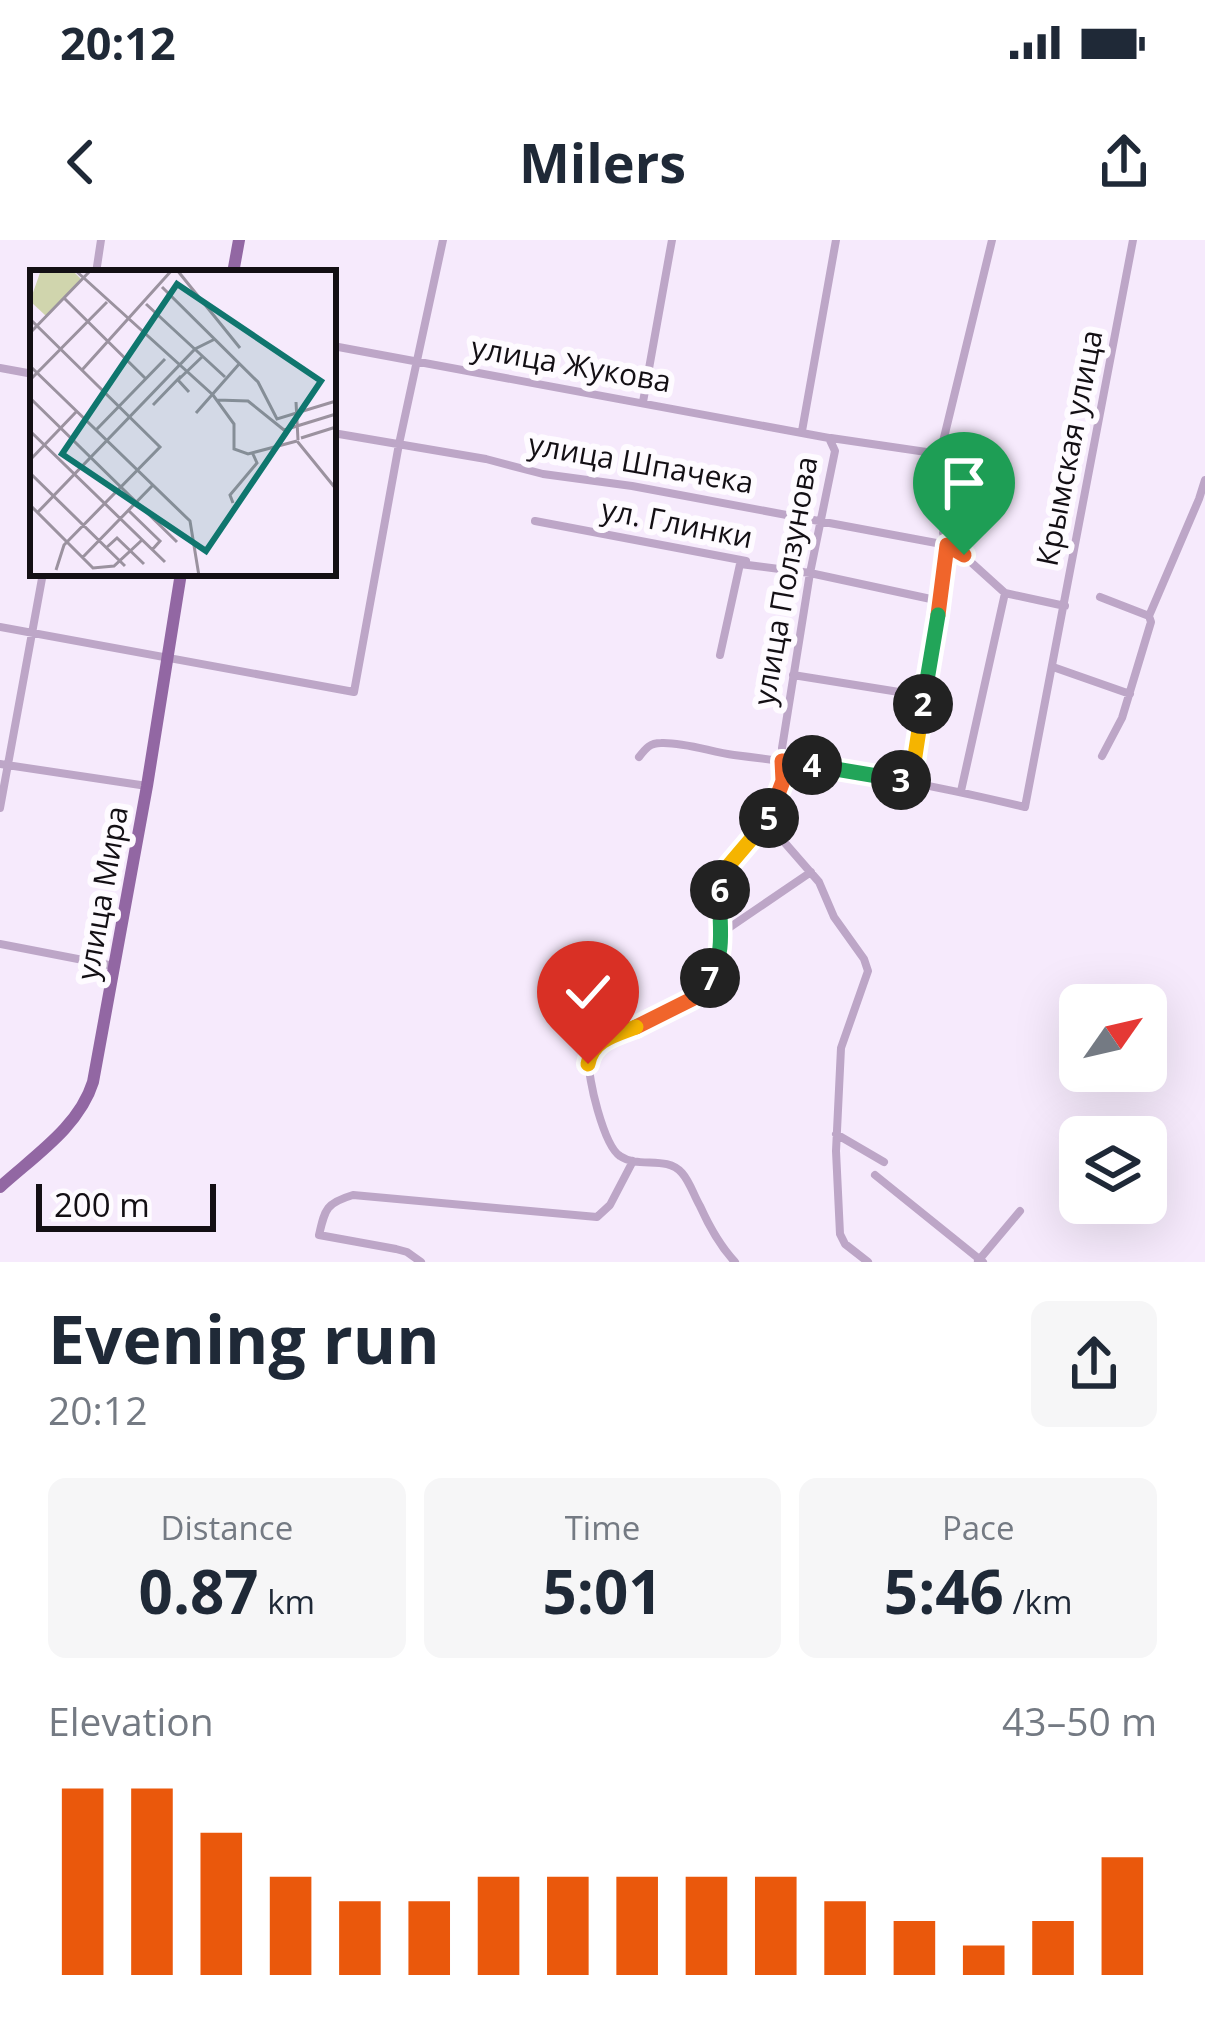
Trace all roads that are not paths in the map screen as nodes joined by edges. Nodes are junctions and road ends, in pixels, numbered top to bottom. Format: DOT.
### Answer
graph roads {
  1 [pos="101,240"];
  2 [pos="239,240"];
  3 [pos="443,240"];
  4 [pos="672,240"];
  5 [pos="836,240"];
  6 [pos="992,240"];
  7 [pos="1133,240"];
  8 [pos="96,270"];
  9 [pos="234,270"];
  10 [pos="336,347"];
  11 [pos="418,362"];
  12 [pos="0,368"];
  13 [pos="30,373"];
  14 [pos="643,402"];
  15 [pos="802,430"];
  16 [pos="336,434"];
  17 [pos="829,438"];
  18 [pos="399,444"];
  19 [pos="940,454"];
  20 [pos="1205,480"];
  21 [pos="535,521"];
  22 [pos="821,521"];
  23 [pos="947,545"];
  24 [pos="811,573"];
  25 [pos="42,576"];
  26 [pos="180,576"];
  27 [pos="1005,593"];
  28 [pos="1100,597"];
  29 [pos="940,601"];
  30 [pos="1065,606"];
  31 [pos="1149,616"];
  32 [pos="0,627"];
  33 [pos="33,633"];
  34 [pos="720,655"];
  35 [pos="167,657"];
  36 [pos="1053,667"];
  37 [pos="794,675"];
  38 [pos="1130,694"];
  39 [pos="924,696"];
  40 [pos="1102,756"];
  41 [pos="639,757"];
  42 [pos="782,761"];
  43 [pos="4,765"];
  44 [pos="911,782"];
  45 [pos="147,786"];
  46 [pos="961,791"];
  47 [pos="0,808"];
  48 [pos="770,816"];
  49 [pos="811,872"];
  50 [pos="720,934"];
  51 [pos="0,944"];
  52 [pos="114,966"];
  53 [pos="836,1134"];
  54 [pos="634,1160"];
  55 [pos="884,1162"];
  56 [pos="875,1175"];
  57 [pos="0,1186"];
  58 [pos="1020,1211"];
  59 [pos="597,1217"];
  60 [pos="596,1228"];
  61 [pos="980,1261"];
  62 [pos="421,1262"];
  63 [pos="735,1262"];
  64 [pos="868,1262"];
  1 -- 8 [label="street"];
  2 -- 9 [label="main road"];
  3 -- 11 [label="street"];
  4 -- 14 [label="street"];
  5 -- 15 [label="street"];
  6 -- 19 [label="street"];
  7 -- 30 [label="street, Крымская улица"];
  10 -- 11 [label="street, улица Жукова"];
  11 -- 14 [label="street, улица Жукова"];
  11 -- 18 [label="street"];
  12 -- 13 [label="street"];
  14 -- 15 [label="street, улица Жукова"];
  15 -- 17 [label="street, улица Ползунова"];
  16 -- 18 [label="street, улица Шпачека"];
  17 -- 19 [label="street"];
  17 -- 22 [label="street, улица Ползунова"];
  18 -- 22 [label="street, улица Шпачека"];
  18 -- 35 [label="street"];
  19 -- 23 [label="street"];
  20 -- 31 [label="street"];
  21 -- 24 [label="street, ул. Глинки"];
  22 -- 23 [label="street, улица Шпачека"];
  22 -- 24 [label="street, улица Ползунова"];
  23 -- 27 [label="street, улица Шпачека"];
  23 -- 29 [label="street"];
  24 -- 29 [label="street"];
  24 -- 34 [label="street"];
  24 -- 37 [label="street, улица Ползунова"];
  25 -- 33 [label="street"];
  26 -- 35 [label="main road, улица Мира"];
  27 -- 30 [label="street, улица Шпачека"];
  27 -- 46 [label="street"];
  28 -- 31 [label="street"];
  29 -- 39 [label="street"];
  30 -- 36 [label="street, Крымская улица"];
  31 -- 38 [label="street"];
  32 -- 33 [label="street"];
  33 -- 35 [label="street"];
  33 -- 43 [label="street"];
  35 -- 45 [label="main road, улица Мира"];
  36 -- 38 [label="street"];
  36 -- 46 [label="street, Крымская улица"];
  37 -- 39 [label="street"];
  37 -- 42 [label="street, улица Ползунова"];
  38 -- 40 [label="street"];
  39 -- 44 [label="street"];
  41 -- 42 [label="street"];
  42 -- 44 [label="street"];
  42 -- 48 [label="street, улица Ползунова"];
  43 -- 45 [label="street"];
  43 -- 47 [label="street"];
  44 -- 46 [label="street"];
  45 -- 52 [label="main road, улица Мира"];
  48 -- 49 [label="street"];
  48 -- 50 [label="street"];
  49 -- 50 [label="street"];
  49 -- 53 [label="street"];
  50 -- 54 [label="street"];
  51 -- 52 [label="street"];
  52 -- 57 [label="main road, улица Мира"];
  53 -- 55 [label="street"];
  53 -- 64 [label="street"];
  54 -- 59 [label="street"];
  54 -- 63 [label="street"];
  56 -- 61 [label="street"];
  58 -- 61 [label="street"];
  59 -- 60 [label="street"];
  59 -- 62 [label="street"];
}
